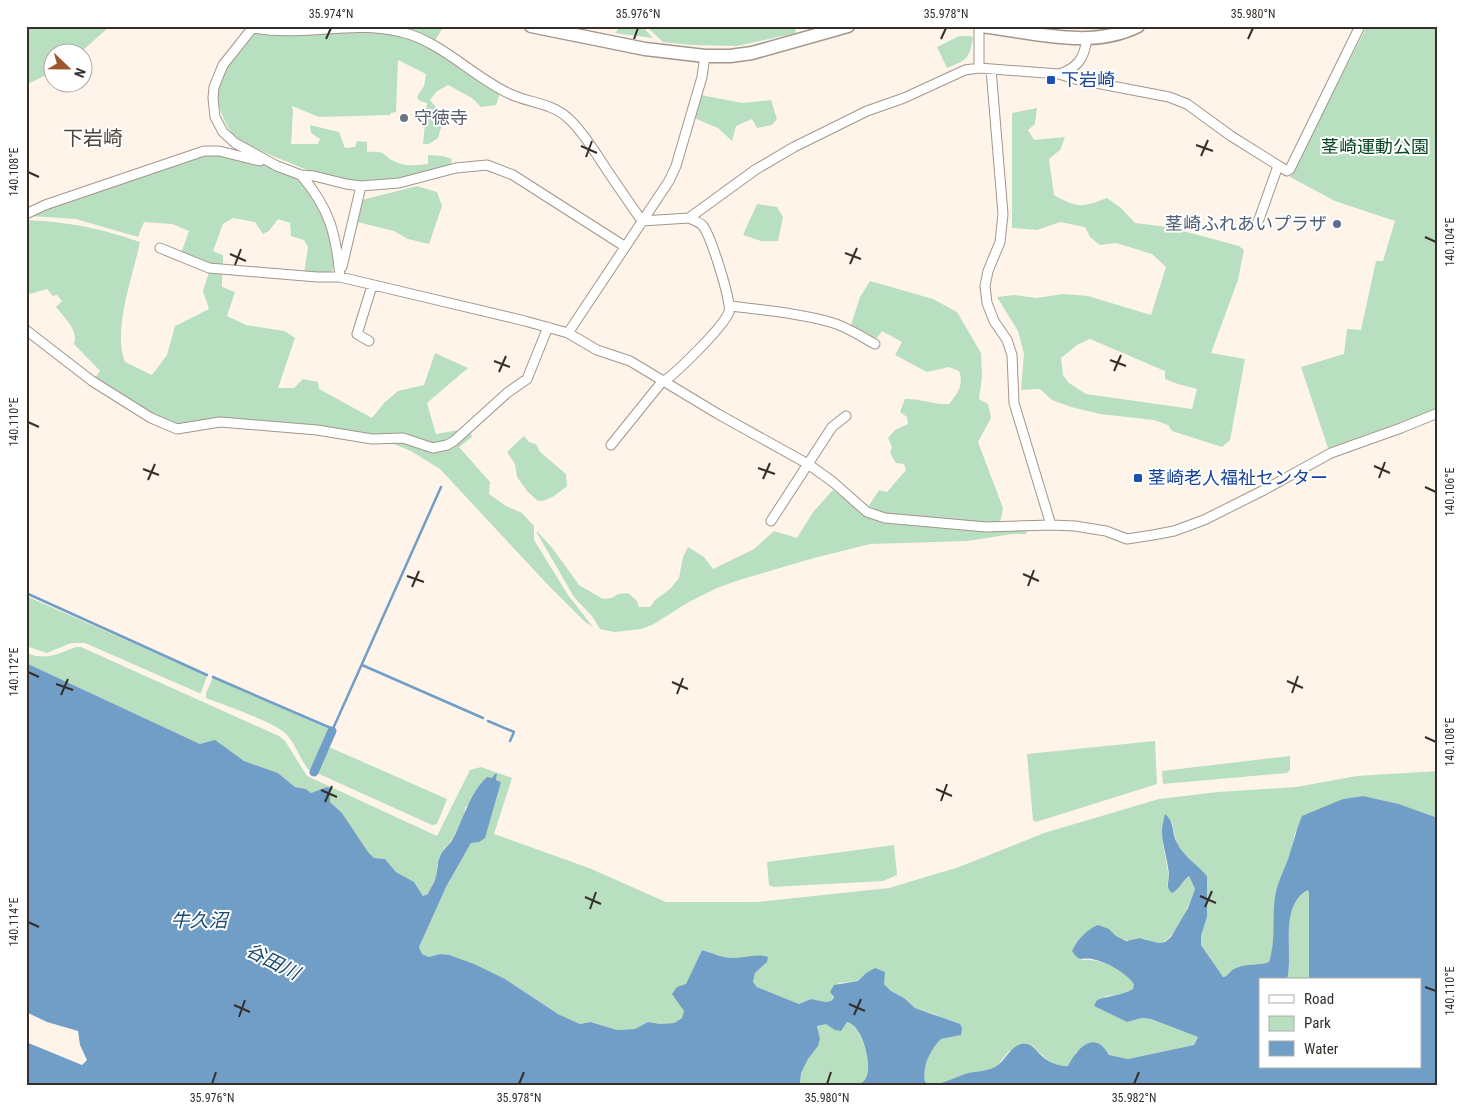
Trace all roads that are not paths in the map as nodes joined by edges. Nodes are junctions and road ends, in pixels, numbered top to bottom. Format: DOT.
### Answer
graph roads {
  1 [pos="531,26"];
  2 [pos="848,26"];
  3 [pos="980,26"];
  4 [pos="1138,26"];
  5 [pos="1360,26"];
  6 [pos="254,27"];
  7 [pos="1087,39"];
  8 [pos="705,56"];
  9 [pos="979,68"];
  10 [pos="991,69"];
  11 [pos="1059,74"];
  12 [pos="277,166"];
  13 [pos="1278,166"];
  14 [pos="301,175"];
  15 [pos="361,186"];
  16 [pos="26,214"];
  17 [pos="689,218"];
  18 [pos="642,221"];
  19 [pos="1258,222"];
  20 [pos="624,246"];
  21 [pos="160,248"];
  22 [pos="340,277"];
  23 [pos="372,286"];
  24 [pos="730,306"];
  25 [pos="548,327"];
  26 [pos="26,330"];
  27 [pos="568,333"];
  28 [pos="369,341"];
  29 [pos="875,344"];
  30 [pos="664,381"];
  31 [pos="1438,413"];
  32 [pos="846,416"];
  33 [pos="611,445"];
  34 [pos="808,464"];
  35 [pos="771,521"];
  36 [pos="1050,524"];
  1 -- 8 [label="street"];
  2 -- 8 [label="street"];
  3 -- 7 [label="street"];
  3 -- 9 [label="street"];
  4 -- 7 [label="street"];
  5 -- 13 [label="street"];
  6 -- 12 [label="street"];
  6 -- 18 [label="street"];
  7 -- 11 [label="street"];
  8 -- 18 [label="street"];
  9 -- 10 [label="street"];
  9 -- 17 [label="street"];
  10 -- 11 [label="street"];
  10 -- 36 [label="street"];
  11 -- 13 [label="street"];
  12 -- 14 [label="street"];
  12 -- 16 [label="street"];
  13 -- 19 [label="street"];
  14 -- 15 [label="street"];
  14 -- 22 [label="street"];
  15 -- 20 [label="street"];
  15 -- 22 [label="street"];
  17 -- 18 [label="street"];
  17 -- 24 [label="street"];
  18 -- 20 [label="street"];
  20 -- 27 [label="street"];
  21 -- 22 [label="street"];
  22 -- 23 [label="street"];
  23 -- 25 [label="street"];
  23 -- 28 [label="street"];
  24 -- 29 [label="street"];
  24 -- 30 [label="street"];
  25 -- 26 [label="street"];
  25 -- 27 [label="street"];
  27 -- 30 [label="street"];
  30 -- 33 [label="street"];
  30 -- 34 [label="street"];
  31 -- 36 [label="street"];
  32 -- 34 [label="street"];
  34 -- 35 [label="street"];
  34 -- 36 [label="street"];
}
